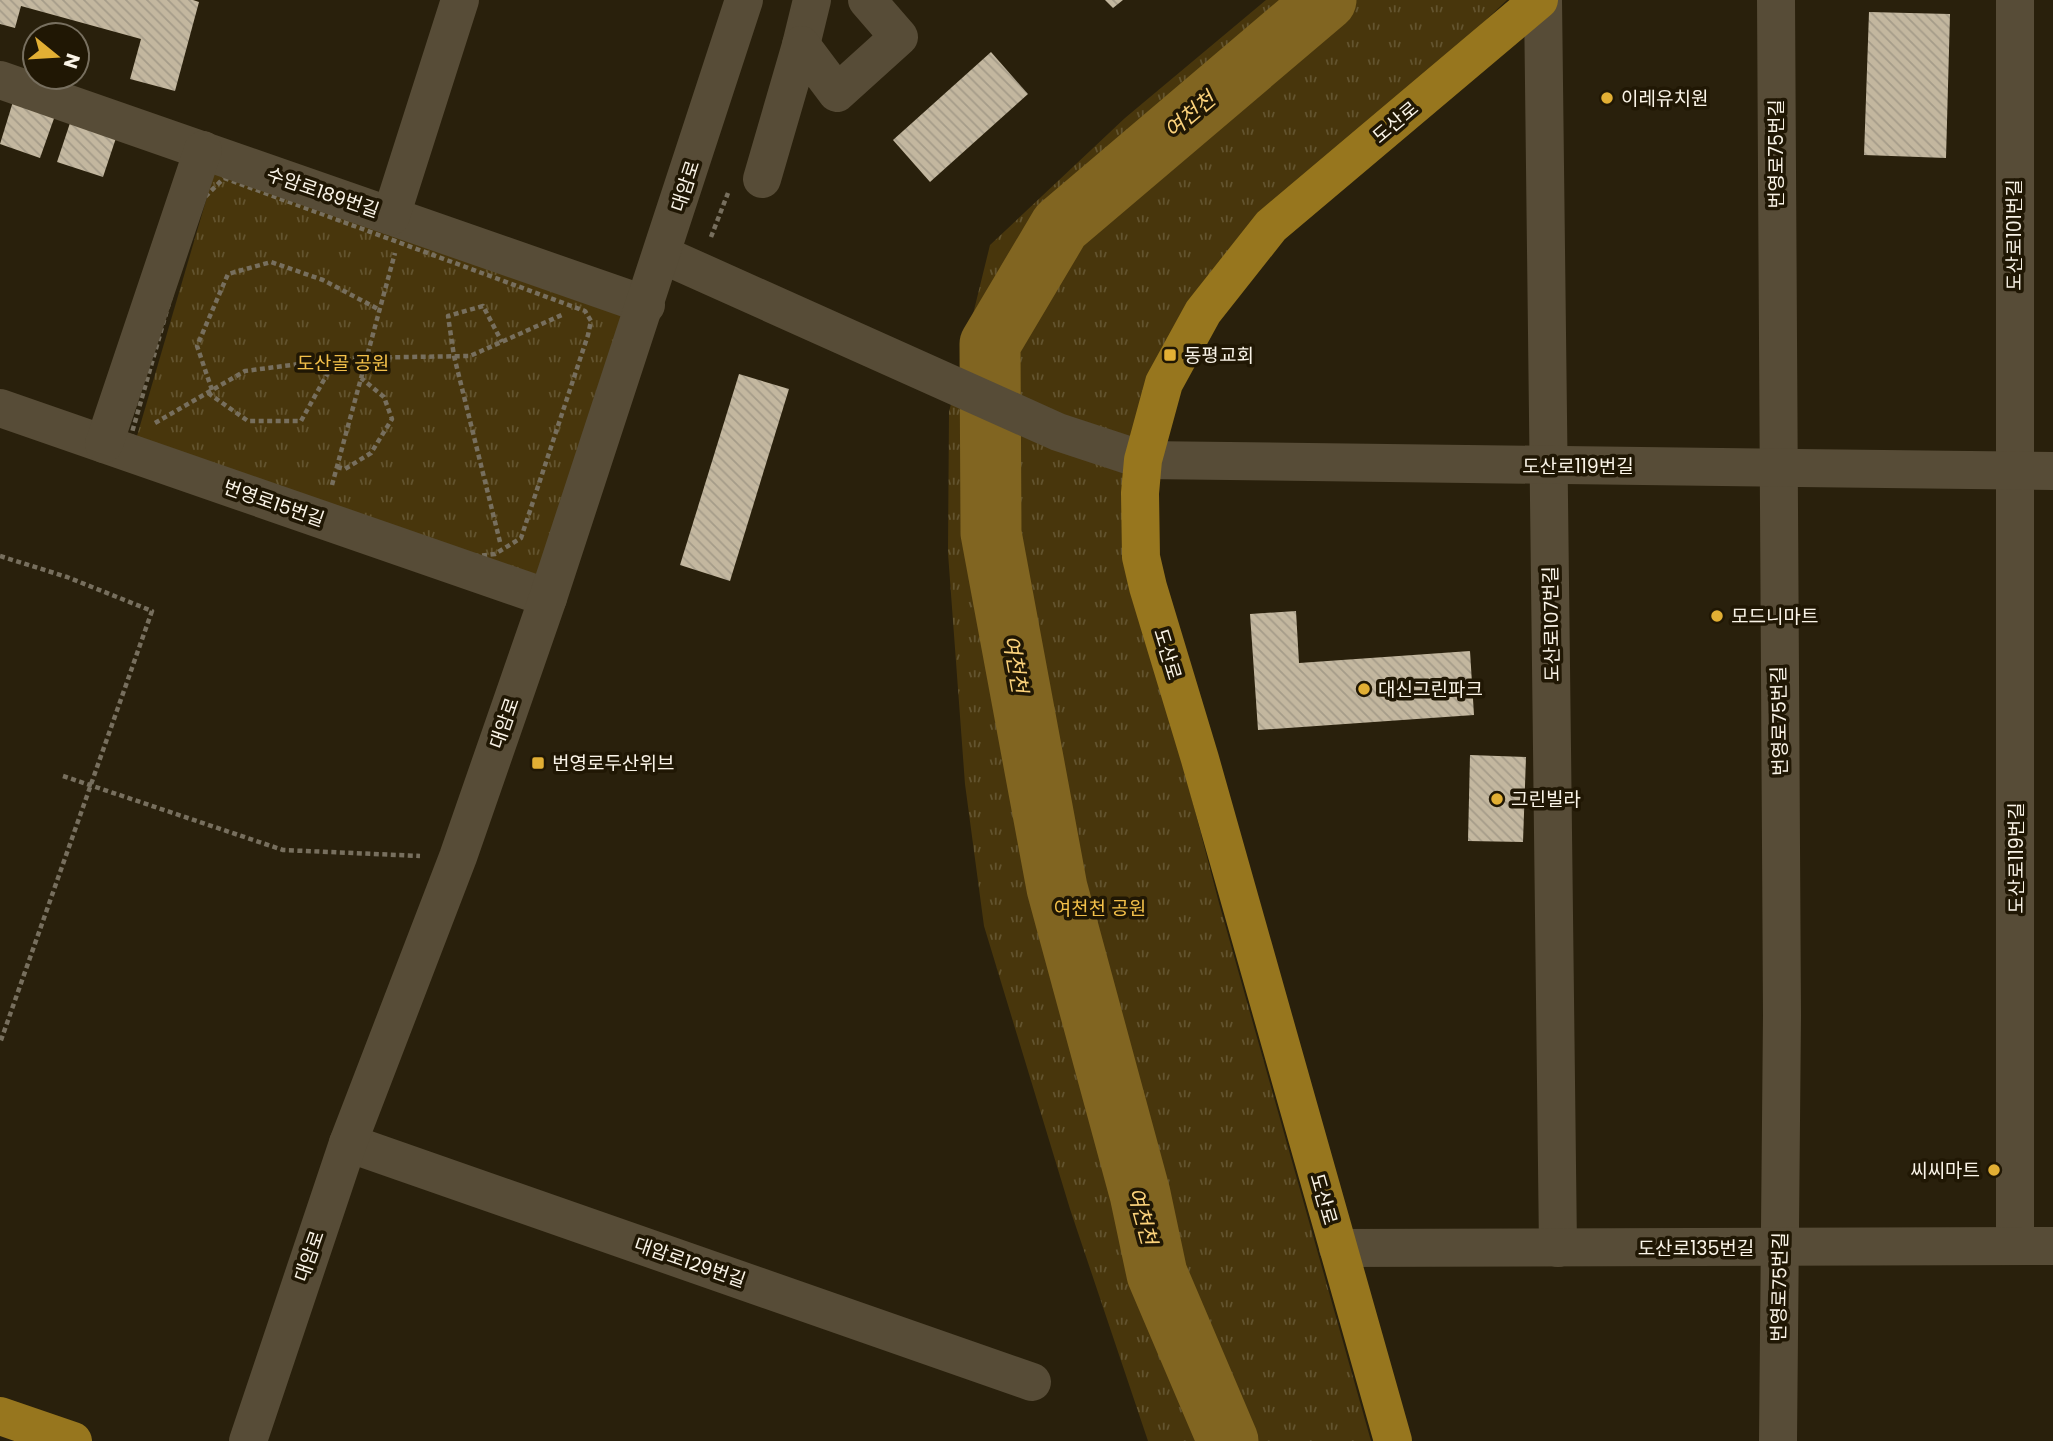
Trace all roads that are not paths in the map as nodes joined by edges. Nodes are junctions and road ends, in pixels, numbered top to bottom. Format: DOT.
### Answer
graph roads {
  1 [pos="460,0"];
  2 [pos="744,0"];
  3 [pos="812,0"];
  4 [pos="867,0"];
  5 [pos="1541,0"];
  6 [pos="1776,0"];
  7 [pos="2015,0"];
  8 [pos="801,45"];
  9 [pos="0,80"];
  10 [pos="203,150"];
  11 [pos="762,179"];
  12 [pos="395,229"];
  13 [pos="663,255"];
  14 [pos="646,305"];
  15 [pos="0,408"];
  16 [pos="118,440"];
  17 [pos="1143,460"];
  18 [pos="1549,466"];
  19 [pos="1777,468"];
  20 [pos="2012,471"];
  21 [pos="2053,471"];
  22 [pos="548,598"];
  23 [pos="348,1143"];
  24 [pos="2015,1245"];
  25 [pos="2053,1246"];
  26 [pos="1338,1248"];
  27 [pos="1558,1248"];
  28 [pos="1779,1248"];
  29 [pos="1032,1382"];
  30 [pos="0,1416"];
  31 [pos="73,1441"];
  32 [pos="248,1441"];
  33 [pos="1393,1441"];
  34 [pos="1777,1441"];
  1 -- 12 [label="street"];
  2 -- 13 [label="street, 대암로"];
  3 -- 8 [label="street"];
  4 -- 8 [label="street"];
  5 -- 17 [label="main road, 도산로"];
  5 -- 18 [label="street, 도산로107번길"];
  6 -- 19 [label="street, 번영로75번길"];
  7 -- 20 [label="street, 도산로101번길"];
  8 -- 11 [label="street"];
  9 -- 10 [label="street, 수암로189번길"];
  10 -- 12 [label="street, 수암로189번길"];
  10 -- 16 [label="street"];
  12 -- 14 [label="street, 수암로189번길"];
  13 -- 14 [label="street, 대암로"];
  13 -- 17 [label="street, 도산로119번길"];
  14 -- 22 [label="street, 대암로"];
  15 -- 16 [label="street, 번영로15번길"];
  16 -- 22 [label="street, 번영로15번길"];
  17 -- 18 [label="street, 도산로119번길"];
  17 -- 26 [label="main road, 도산로"];
  18 -- 19 [label="street, 도산로119번길"];
  18 -- 27 [label="street, 도산로107번길"];
  19 -- 20 [label="street, 도산로119번길"];
  19 -- 28 [label="street, 번영로75번길"];
  20 -- 21 [label="street, 도산로119번길"];
  20 -- 24 [label="street, 도산로119번길"];
  22 -- 23 [label="street, 대암로"];
  23 -- 29 [label="street, 대암로129번길"];
  23 -- 32 [label="street, 대암로"];
  24 -- 25 [label="street, 도산로135번길"];
  24 -- 28 [label="street, 도산로135번길"];
  26 -- 27 [label="street, 도산로135번길"];
  26 -- 33 [label="main road, 도산로"];
  27 -- 28 [label="street, 도산로135번길"];
  28 -- 34 [label="street, 번영로75번길"];
  30 -- 31 [label="main road"];
}
